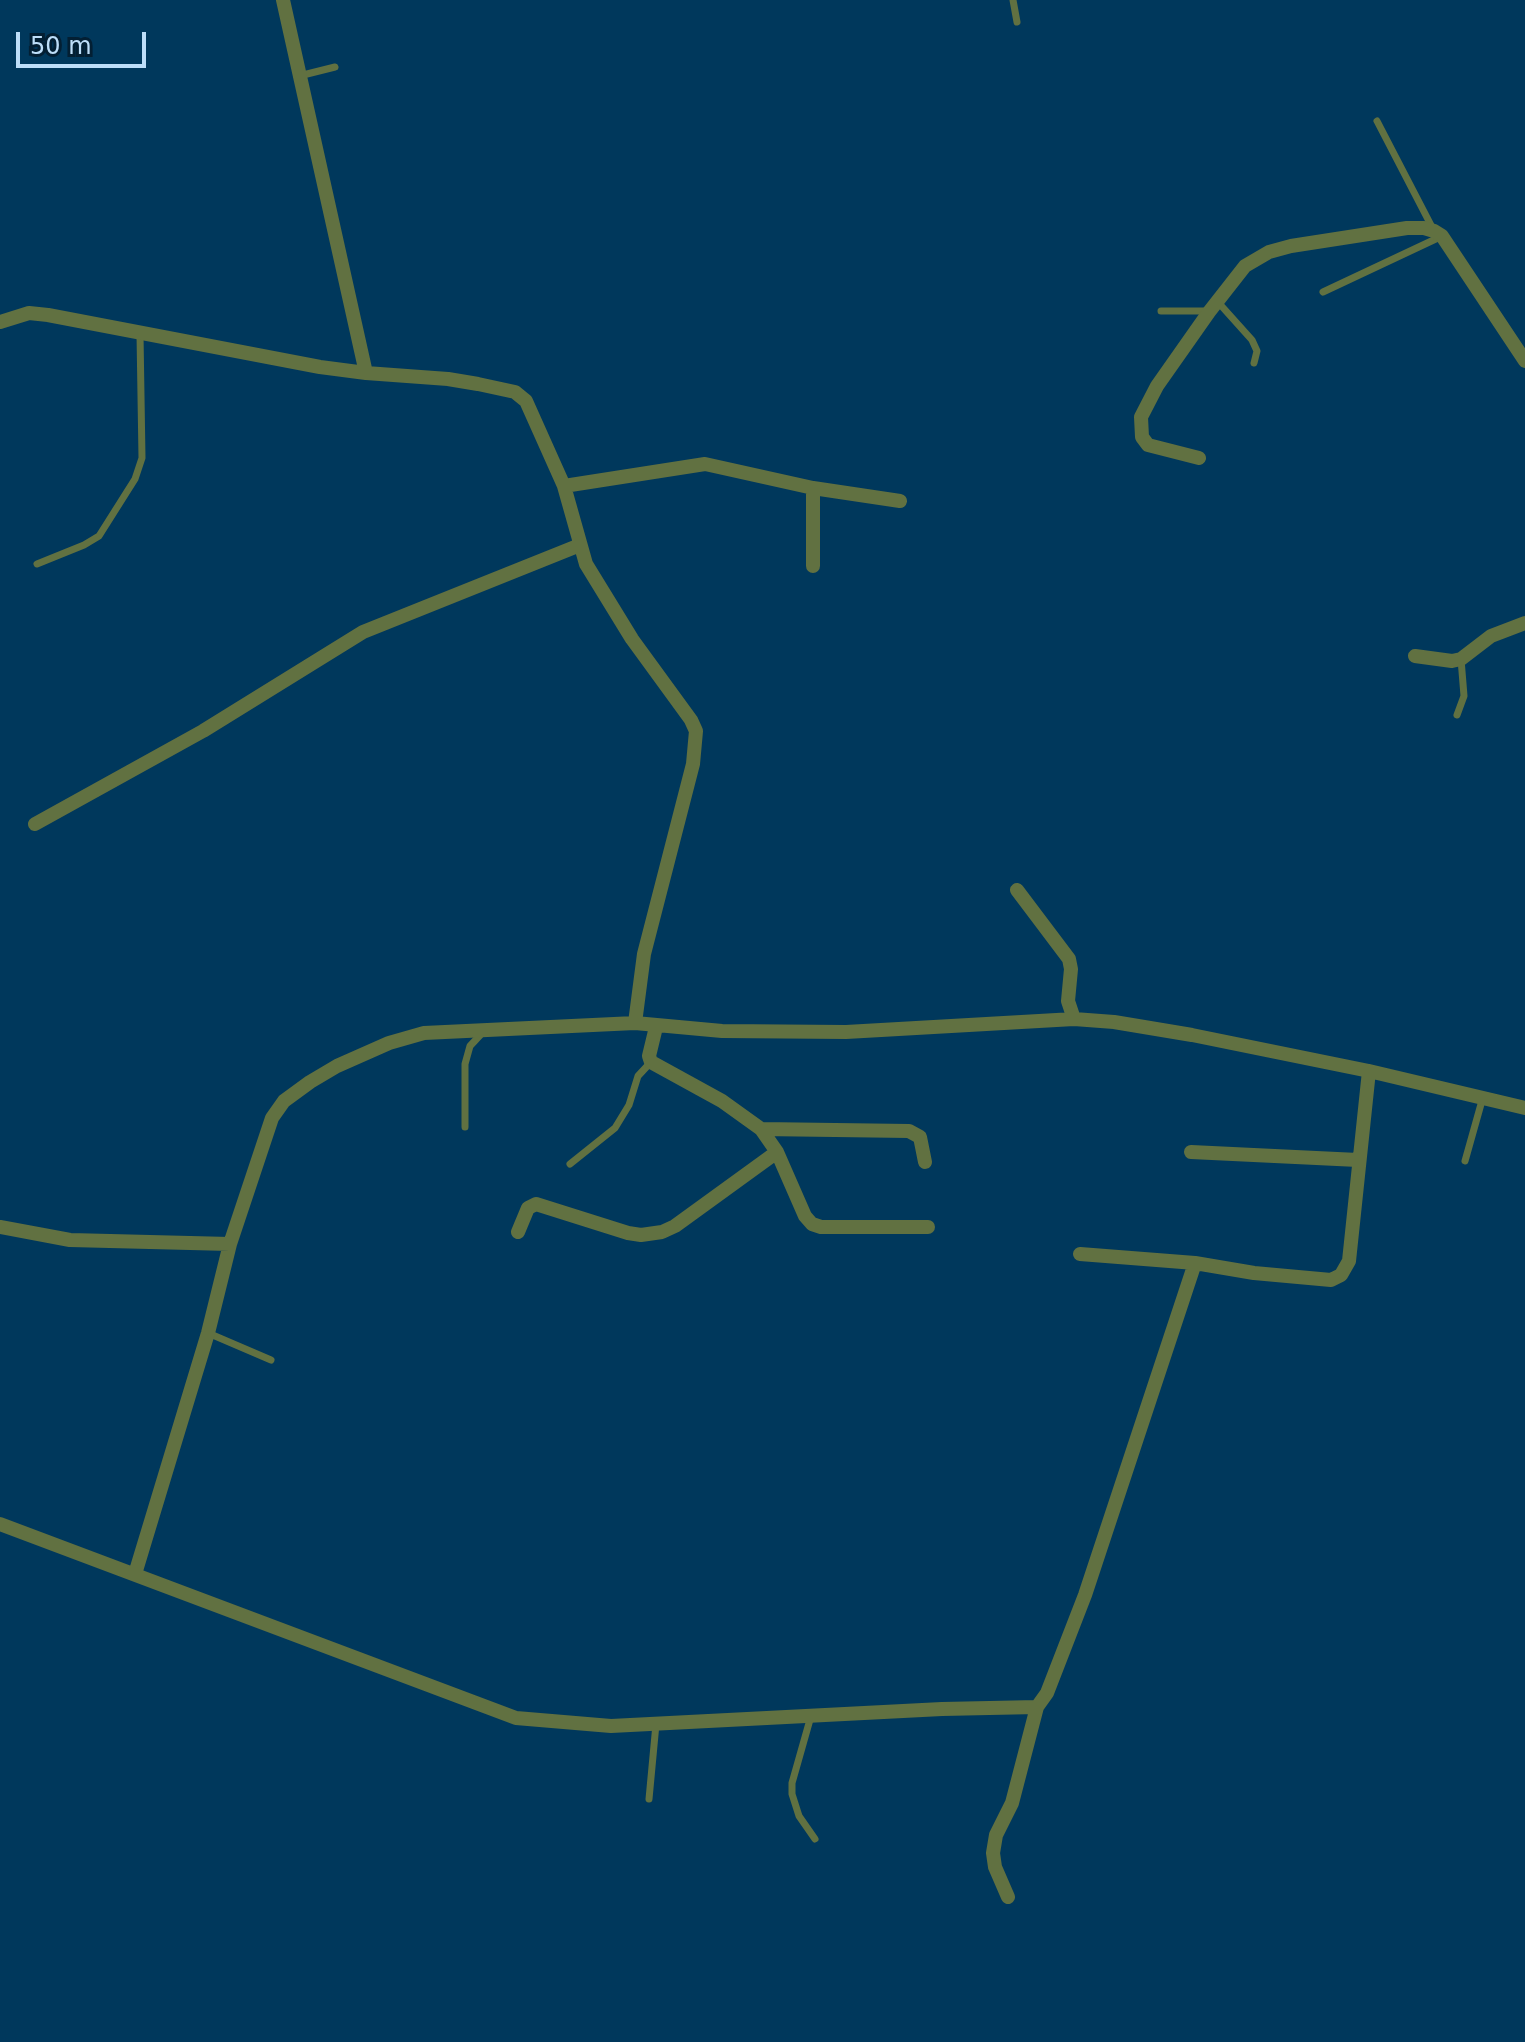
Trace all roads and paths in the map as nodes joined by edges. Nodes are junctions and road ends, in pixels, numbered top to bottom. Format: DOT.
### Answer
graph roads {
  1 [pos="283,0"];
  2 [pos="1013,0"];
  3 [pos="1017,22"];
  4 [pos="335,67"];
  5 [pos="299,76"];
  6 [pos="1377,121"];
  7 [pos="1438,234"];
  8 [pos="1323,292"];
  9 [pos="1213,306"];
  10 [pos="1161,311"];
  11 [pos="0,322"];
  12 [pos="140,334"];
  13 [pos="1525,361"];
  14 [pos="1254,363"];
  15 [pos="366,373"];
  16 [pos="1199,458"];
  17 [pos="564,486"];
  18 [pos="813,488"];
  19 [pos="900,501"];
  20 [pos="580,545"];
  21 [pos="37,564"];
  22 [pos="813,566"];
  23 [pos="1525,623"];
  24 [pos="1415,656"];
  25 [pos="1461,659"];
  26 [pos="1457,715"];
  27 [pos="35,824"];
  28 [pos="1017,890"];
  29 [pos="1074,1019"];
  30 [pos="635,1023"];
  31 [pos="656,1027"];
  32 [pos="485,1030"];
  33 [pos="651,1062"];
  34 [pos="1369,1071"];
  35 [pos="1483,1097"];
  36 [pos="1525,1108"];
  37 [pos="465,1127"];
  38 [pos="761,1129"];
  39 [pos="777,1152"];
  40 [pos="1191,1152"];
  41 [pos="1358,1160"];
  42 [pos="1465,1161"];
  43 [pos="925,1162"];
  44 [pos="570,1164"];
  45 [pos="0,1227"];
  46 [pos="928,1227"];
  47 [pos="518,1232"];
  48 [pos="230,1244"];
  49 [pos="1080,1254"];
  50 [pos="1195,1263"];
  51 [pos="208,1333"];
  52 [pos="271,1360"];
  53 [pos="0,1524"];
  54 [pos="135,1574"];
  55 [pos="1037,1707"];
  56 [pos="811,1716"];
  57 [pos="656,1724"];
  58 [pos="649,1799"];
  59 [pos="815,1839"];
  60 [pos="1008,1897"];
  1 -- 5 [label="street"];
  2 -- 3 [label="lane"];
  4 -- 5 [label="lane"];
  5 -- 15 [label="street"];
  6 -- 7 [label="lane"];
  7 -- 8 [label="lane"];
  7 -- 9 [label="street"];
  7 -- 13 [label="street"];
  9 -- 10 [label="lane"];
  9 -- 14 [label="lane"];
  9 -- 16 [label="street"];
  11 -- 12 [label="street"];
  12 -- 15 [label="street"];
  12 -- 21 [label="lane"];
  15 -- 17 [label="street"];
  17 -- 18 [label="street"];
  17 -- 20 [label="street"];
  18 -- 19 [label="street"];
  18 -- 22 [label="street"];
  20 -- 27 [label="street"];
  20 -- 30 [label="street"];
  23 -- 25 [label="street"];
  24 -- 25 [label="street"];
  25 -- 26 [label="lane"];
  28 -- 29 [label="street"];
  29 -- 31 [label="street"];
  29 -- 34 [label="street"];
  30 -- 31 [label="street"];
  30 -- 32 [label="street"];
  31 -- 33 [label="street"];
  32 -- 37 [label="lane"];
  32 -- 48 [label="street"];
  33 -- 38 [label="street"];
  33 -- 44 [label="lane"];
  34 -- 35 [label="street"];
  34 -- 41 [label="street"];
  35 -- 36 [label="street"];
  35 -- 42 [label="lane"];
  38 -- 39 [label="street"];
  38 -- 43 [label="street"];
  39 -- 46 [label="street"];
  39 -- 47 [label="street"];
  40 -- 41 [label="street"];
  41 -- 50 [label="street"];
  45 -- 48 [label="street"];
  48 -- 51 [label="street"];
  49 -- 50 [label="street"];
  50 -- 55 [label="street"];
  51 -- 52 [label="lane"];
  51 -- 54 [label="street"];
  53 -- 54 [label="street"];
  54 -- 57 [label="street"];
  55 -- 56 [label="street"];
  55 -- 60 [label="street"];
  56 -- 57 [label="street"];
  56 -- 59 [label="lane"];
  57 -- 58 [label="lane"];
}
